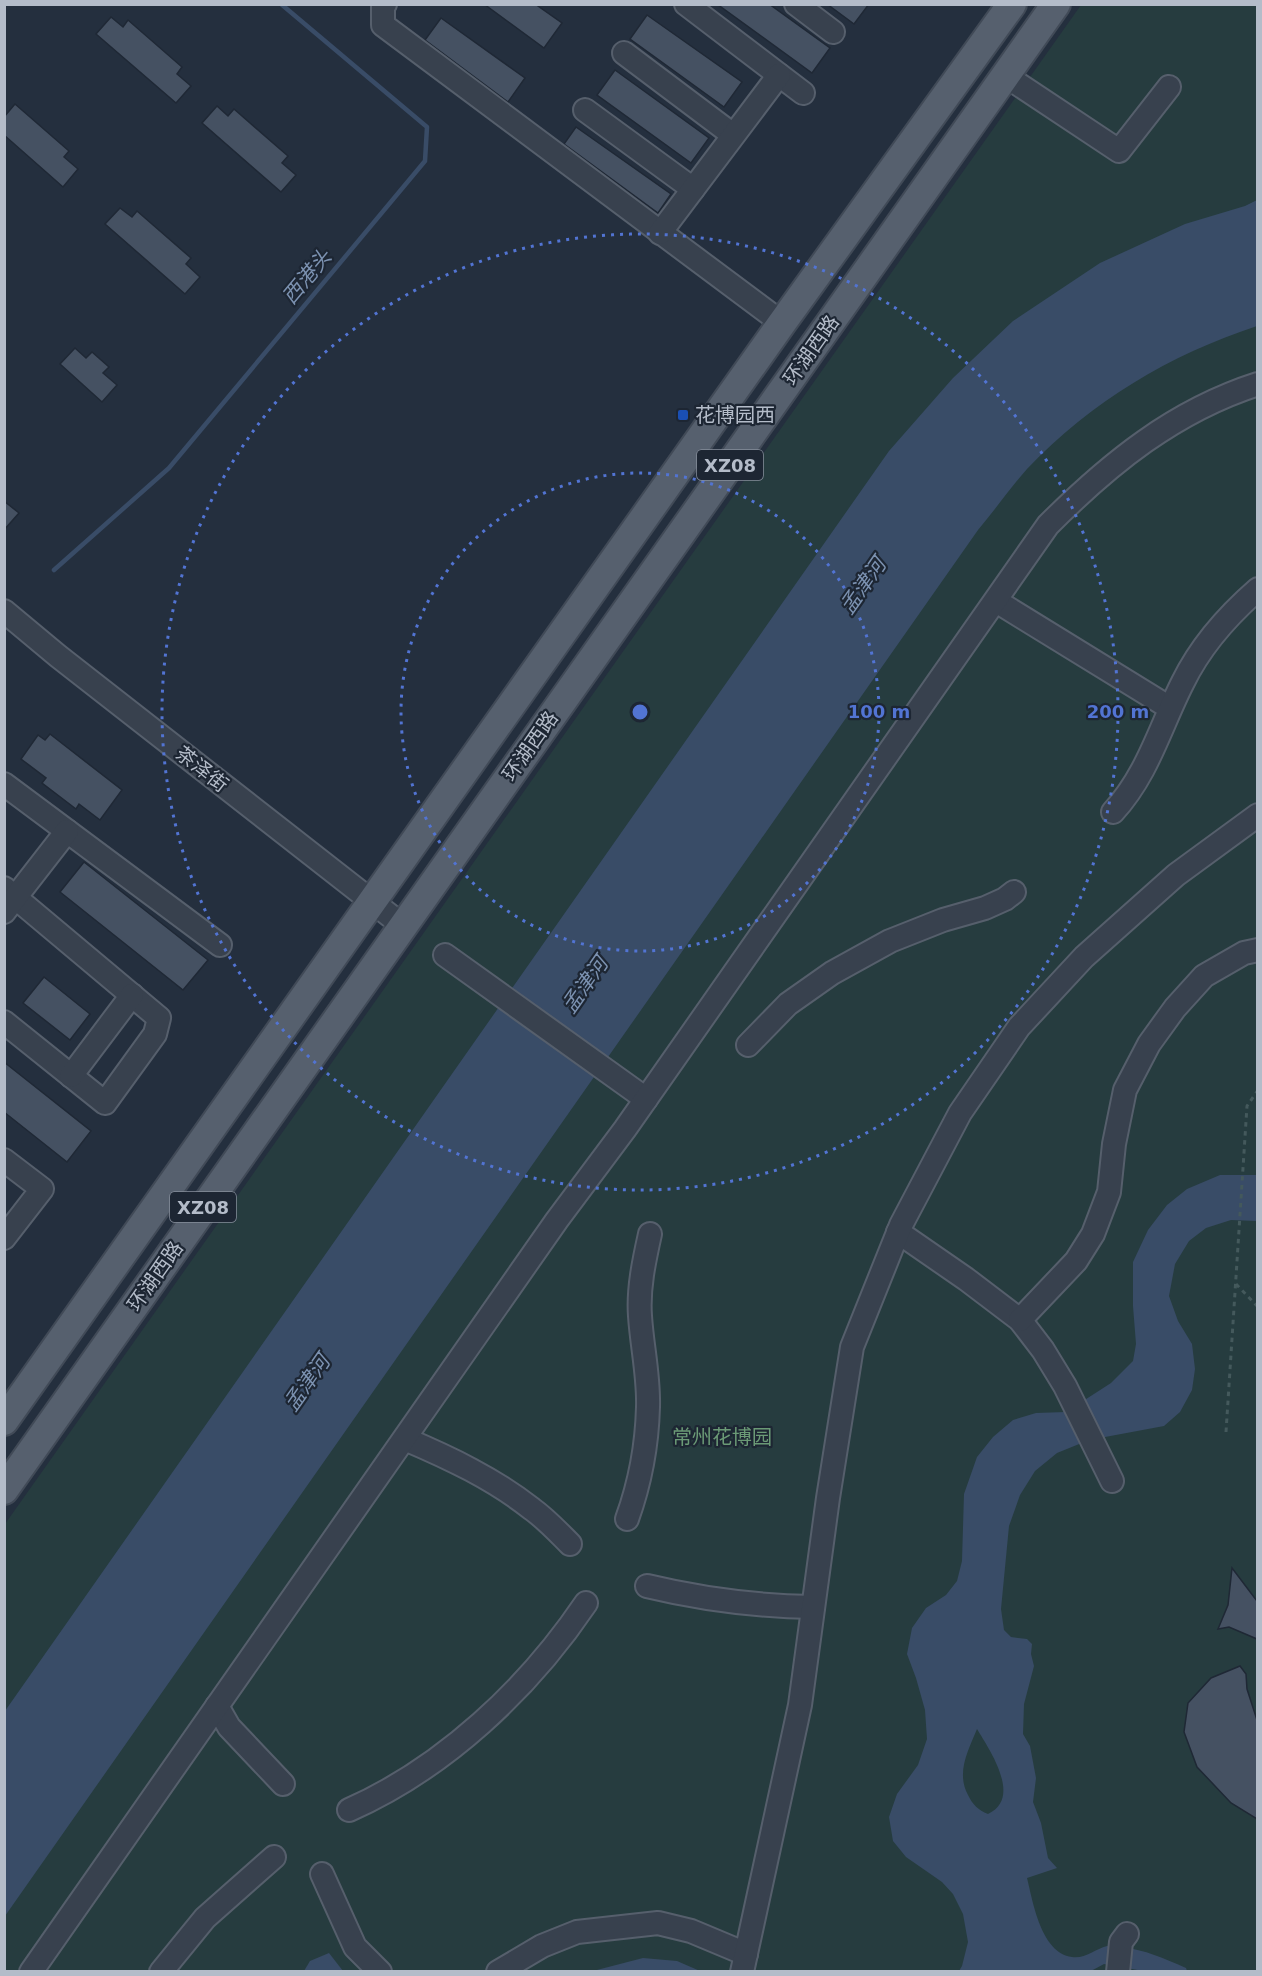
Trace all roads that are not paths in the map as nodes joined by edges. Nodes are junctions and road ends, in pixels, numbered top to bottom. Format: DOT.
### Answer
graph roads {
  1 [pos="385,4"];
  2 [pos="686,4"];
  3 [pos="796,4"];
  4 [pos="1012,4"];
  5 [pos="1056,4"];
  6 [pos="834,32"];
  7 [pos="624,53"];
  8 [pos="779,75"];
  9 [pos="1006,76"];
  10 [pos="1169,87"];
  11 [pos="803,93"];
  12 [pos="585,110"];
  13 [pos="733,135"];
  14 [pos="693,189"];
  15 [pos="660,233"];
  16 [pos="782,323"];
  17 [pos="1257,384"];
  18 [pos="1257,588"];
  19 [pos="996,601"];
  20 [pos="4,611"];
  21 [pos="1170,708"];
  22 [pos="4,784"];
  23 [pos="1113,812"];
  24 [pos="1257,816"];
  25 [pos="67,831"];
  26 [pos="1014,892"];
  27 [pos="8,899"];
  28 [pos="371,902"];
  29 [pos="402,925"];
  30 [pos="220,945"];
  31 [pos="1257,950"];
  32 [pos="445,955"];
  33 [pos="132,996"];
  34 [pos="4,1022"];
  35 [pos="748,1045"];
  36 [pos="71,1076"];
  37 [pos="640,1095"];
  38 [pos="7,1168"];
  39 [pos="898,1232"];
  40 [pos="650,1234"];
  41 [pos="4,1238"];
  42 [pos="1020,1320"];
  43 [pos="4,1421"];
  44 [pos="405,1439"];
  45 [pos="1108,1473"];
  46 [pos="4,1490"];
  47 [pos="627,1519"];
  48 [pos="570,1544"];
  49 [pos="647,1586"];
  50 [pos="586,1603"];
  51 [pos="813,1607"];
  52 [pos="217,1706"];
  53 [pos="283,1784"];
  54 [pos="349,1810"];
  55 [pos="274,1857"];
  56 [pos="322,1874"];
  57 [pos="1124,1938"];
  58 [pos="744,1963"];
  59 [pos="31,1971"];
  60 [pos="160,1971"];
  61 [pos="380,1971"];
  62 [pos="498,1971"];
  63 [pos="1118,1971"];
  1 -- 15 [label="street"];
  2 -- 8 [label="street"];
  3 -- 6 [label="street"];
  4 -- 16 [label="main road, 环湖西路 / XZ08"];
  5 -- 9 [label="main road, 环湖西路 / XZ08"];
  7 -- 13 [label="street"];
  8 -- 11 [label="street"];
  8 -- 13 [label="street"];
  9 -- 10 [label="street"];
  9 -- 29 [label="main road, 环湖西路 / XZ08"];
  12 -- 14 [label="street"];
  13 -- 14 [label="street"];
  14 -- 15 [label="street"];
  15 -- 16 [label="street"];
  16 -- 28 [label="main road, 环湖西路 / XZ08"];
  17 -- 19 [label="street"];
  18 -- 21 [label="street"];
  19 -- 21 [label="street"];
  19 -- 37 [label="street"];
  20 -- 28 [label="street, 茶泽街"];
  21 -- 23 [label="street"];
  22 -- 25 [label="street"];
  24 -- 39 [label="street"];
  25 -- 27 [label="street"];
  25 -- 30 [label="street"];
  26 -- 35 [label="street"];
  27 -- 33 [label="street"];
  28 -- 29 [label="street, 茶泽街"];
  28 -- 43 [label="main road, 环湖西路 / XZ08"];
  29 -- 46 [label="main road, 环湖西路 / XZ08"];
  31 -- 42 [label="street"];
  32 -- 37 [label="street"];
  33 -- 36 [label="street"];
  33 -- 36 [label="street"];
  34 -- 36 [label="street"];
  37 -- 44 [label="street"];
  38 -- 41 [label="street"];
  39 -- 42 [label="street"];
  39 -- 51 [label="street"];
  40 -- 47 [label="street"];
  42 -- 45 [label="street"];
  44 -- 48 [label="street"];
  44 -- 52 [label="street"];
  49 -- 51 [label="street"];
  50 -- 54 [label="street"];
  51 -- 58 [label="street"];
  52 -- 53 [label="street"];
  52 -- 59 [label="street"];
  55 -- 60 [label="street"];
  56 -- 61 [label="street"];
  57 -- 63 [label="street"];
  58 -- 62 [label="street"];
}
